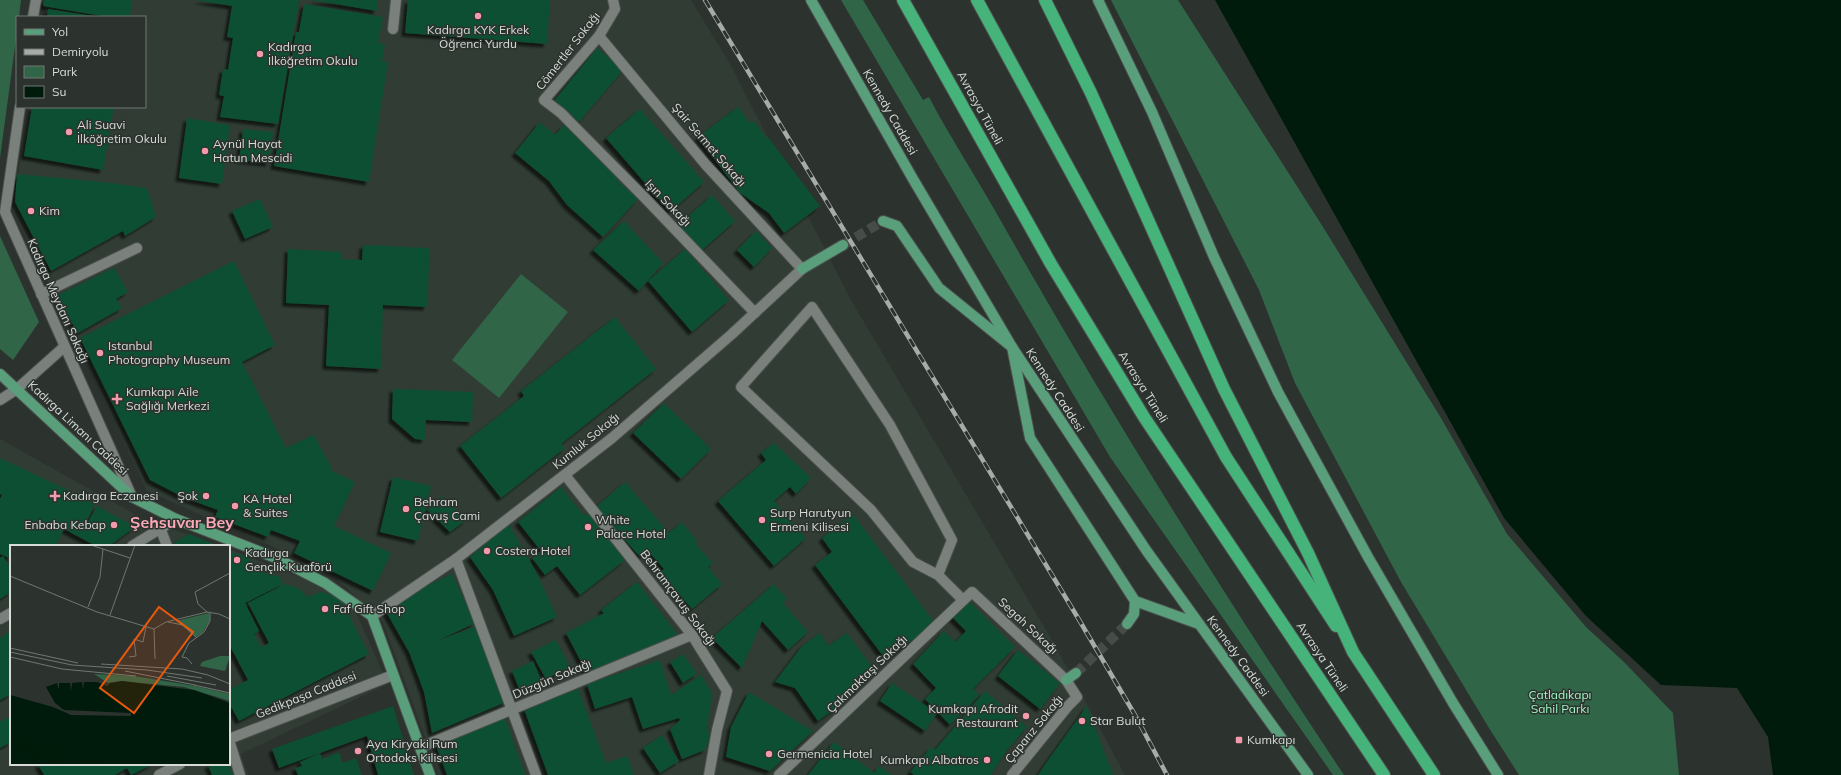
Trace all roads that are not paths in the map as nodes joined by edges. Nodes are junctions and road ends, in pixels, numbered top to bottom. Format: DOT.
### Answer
graph roads {
  1 [pos="36,0"];
  2 [pos="396,0"];
  3 [pos="613,0"];
  4 [pos="811,0"];
  5 [pos="903,0"];
  6 [pos="977,0"];
  7 [pos="1045,0"];
  8 [pos="1098,0"];
  9 [pos="33,16"];
  10 [pos="393,29"];
  11 [pos="599,36"];
  12 [pos="20,108"];
  13 [pos="560,113"];
  14 [pos="883,221"];
  15 [pos="843,245"];
  16 [pos="137,248"];
  17 [pos="802,269"];
  18 [pos="41,294"];
  19 [pos="755,313"];
  20 [pos="64,347"];
  21 [pos="1012,347"];
  22 [pos="0,374"];
  23 [pos="17,389"];
  24 [pos="0,400"];
  25 [pos="565,475"];
  26 [pos="132,497"];
  27 [pos="176,519"];
  28 [pos="161,530"];
  29 [pos="134,545"];
  30 [pos="166,545"];
  31 [pos="456,559"];
  32 [pos="938,575"];
  33 [pos="972,592"];
  34 [pos="963,600"];
  35 [pos="1135,601"];
  36 [pos="10,614"];
  37 [pos="372,616"];
  38 [pos="0,619"];
  39 [pos="1127,624"];
  40 [pos="1199,624"];
  41 [pos="692,635"];
  42 [pos="1353,652"];
  43 [pos="1076,673"];
  44 [pos="393,675"];
  45 [pos="1066,680"];
  46 [pos="512,710"];
  47 [pos="230,740"];
  48 [pos="230,743"];
  49 [pos="421,747"];
  50 [pos="178,765"];
  51 [pos="782,774"];
  52 [pos="159,775"];
  53 [pos="240,775"];
  54 [pos="430,775"];
  55 [pos="536,775"];
  56 [pos="709,775"];
  57 [pos="1012,775"];
  58 [pos="1308,775"];
  59 [pos="1384,775"];
  60 [pos="1434,775"];
  61 [pos="1498,775"];
  1 -- 9 [label="street"];
  2 -- 10 [label="street"];
  3 -- 11 [label="street, Cömertler Sokağı"];
  4 -- 21 [label="main road, Kennedy Caddesi"];
  5 -- 59 [label="highway, Avrasya Tüneli"];
  6 -- 42 [label="highway"];
  7 -- 42 [label="highway"];
  8 -- 61 [label="main road"];
  11 -- 13 [label="street, Cömertler Sokağı"];
  11 -- 17 [label="street, Şair Sermet Sokağı"];
  12 -- 18 [label="street, Kadırga Meydanı Sokağı"];
  13 -- 19 [label="street, Işın Sokağı"];
  14 -- 21 [label="main road"];
  15 -- 17 [label="main road"];
  16 -- 18 [label="street"];
  17 -- 19 [label="street, Kumluk Sokağı"];
  18 -- 20 [label="street, Kadırga Meydanı Sokağı"];
  19 -- 25 [label="street, Kumluk Sokağı"];
  20 -- 23 [label="street"];
  20 -- 26 [label="street, Kadırga Meydanı Sokağı"];
  21 -- 35 [label="main road"];
  21 -- 40 [label="main road, Kennedy Caddesi"];
  22 -- 23 [label="main road, Kadırga Limanı Caddesi"];
  23 -- 24 [label="street"];
  23 -- 26 [label="main road, Kadırga Limanı Caddesi"];
  25 -- 31 [label="street, Kumluk Sokağı"];
  25 -- 41 [label="street, Behramçavuş Sokağı"];
  26 -- 27 [label="main road, Kadırga Limanı Caddesi"];
  27 -- 28 [label="street"];
  27 -- 37 [label="main road, Kadırga Limanı Caddesi"];
  28 -- 29 [label="street"];
  28 -- 30 [label="street"];
  31 -- 37 [label="street, Kumluk Sokağı"];
  31 -- 46 [label="street"];
  32 -- 32 [label="street"];
  32 -- 34 [label="street"];
  33 -- 34 [label="street, Çakmaktaşı Sokağı"];
  33 -- 45 [label="street, Segah Sokağı"];
  34 -- 51 [label="street, Çakmaktaşı Sokağı"];
  35 -- 39 [label="main road"];
  35 -- 40 [label="main road"];
  36 -- 38 [label="street"];
  37 -- 44 [label="main road"];
  40 -- 58 [label="main road, Kennedy Caddesi"];
  41 -- 46 [label="street, Düzgün Sokağı"];
  41 -- 56 [label="street, Behramçavuş Sokağı"];
  42 -- 60 [label="highway"];
  43 -- 45 [label="main road"];
  44 -- 47 [label="street, Gedikpaşa Caddesi"];
  44 -- 49 [label="main road"];
  45 -- 57 [label="street, Çaparız Sokağı"];
  46 -- 49 [label="street, Düzgün Sokağı"];
  46 -- 55 [label="street"];
  48 -- 53 [label="street"];
  49 -- 54 [label="main road"];
  50 -- 52 [label="street"];
}
